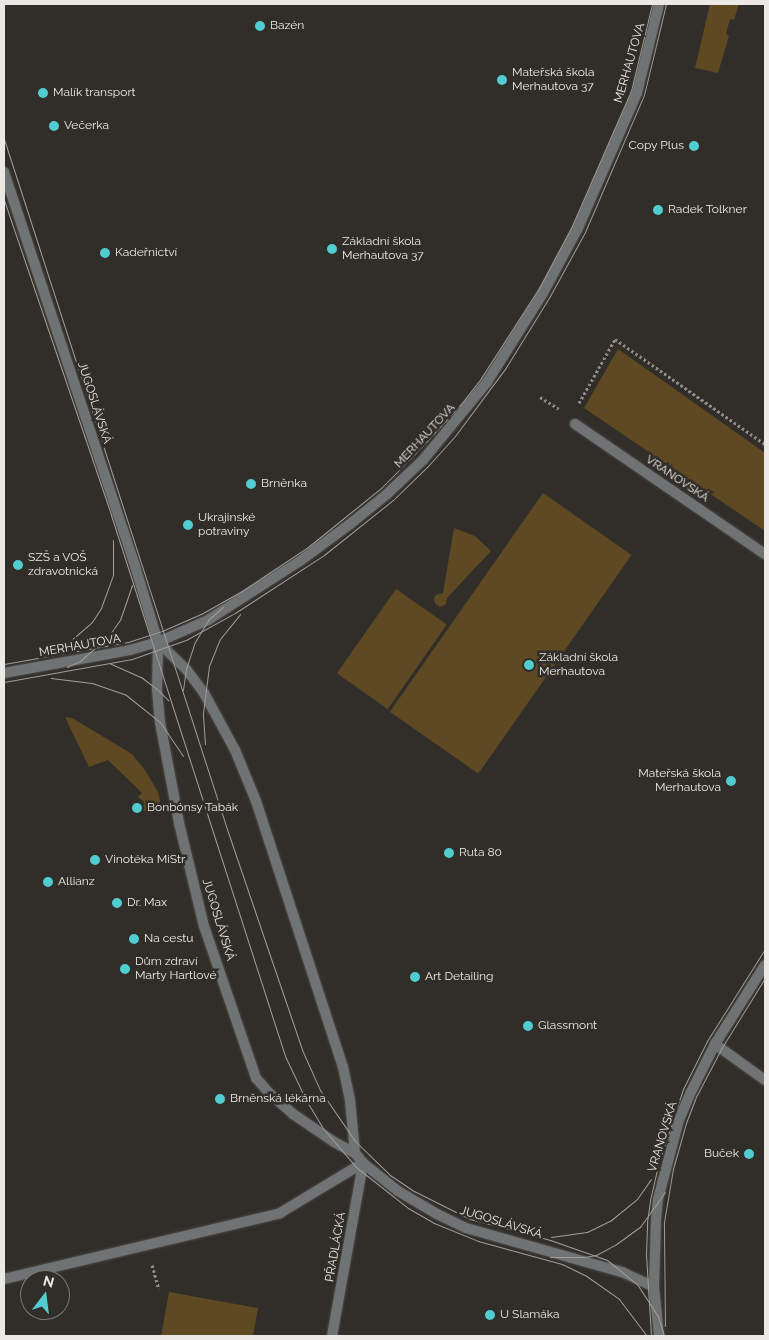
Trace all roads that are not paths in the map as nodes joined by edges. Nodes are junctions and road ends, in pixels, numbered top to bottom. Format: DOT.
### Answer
graph roads {
  1 [pos="659,4"];
  2 [pos="4,172"];
  3 [pos="575,424"];
  4 [pos="765,554"];
  5 [pos="158,642"];
  6 [pos="4,673"];
  7 [pos="765,965"];
  8 [pos="715,1044"];
  9 [pos="765,1080"];
  10 [pos="355,1153"];
  11 [pos="364,1163"];
  12 [pos="4,1279"];
  13 [pos="654,1287"];
  14 [pos="332,1336"];
  15 [pos="659,1336"];
  1 -- 5 [label="street, MERHAUTOVA"];
  2 -- 5 [label="street, JUGOSLÁVSKÁ"];
  3 -- 4 [label="street, VRANOVSKÁ"];
  5 -- 6 [label="street, MERHAUTOVA"];
  5 -- 10 [label="street, JUGOSLÁVSKÁ"];
  5 -- 10 [label="street, JUGOSLÁVSKÁ"];
  7 -- 8 [label="street, VRANOVSKÁ"];
  8 -- 9 [label="street"];
  8 -- 13 [label="street, VRANOVSKÁ"];
  10 -- 11 [label="street, JUGOSLÁVSKÁ"];
  11 -- 12 [label="street"];
  11 -- 13 [label="street, JUGOSLÁVSKÁ"];
  11 -- 14 [label="street, PŘADLÁCKÁ"];
  13 -- 15 [label="street, VRANOVSKÁ"];
}
